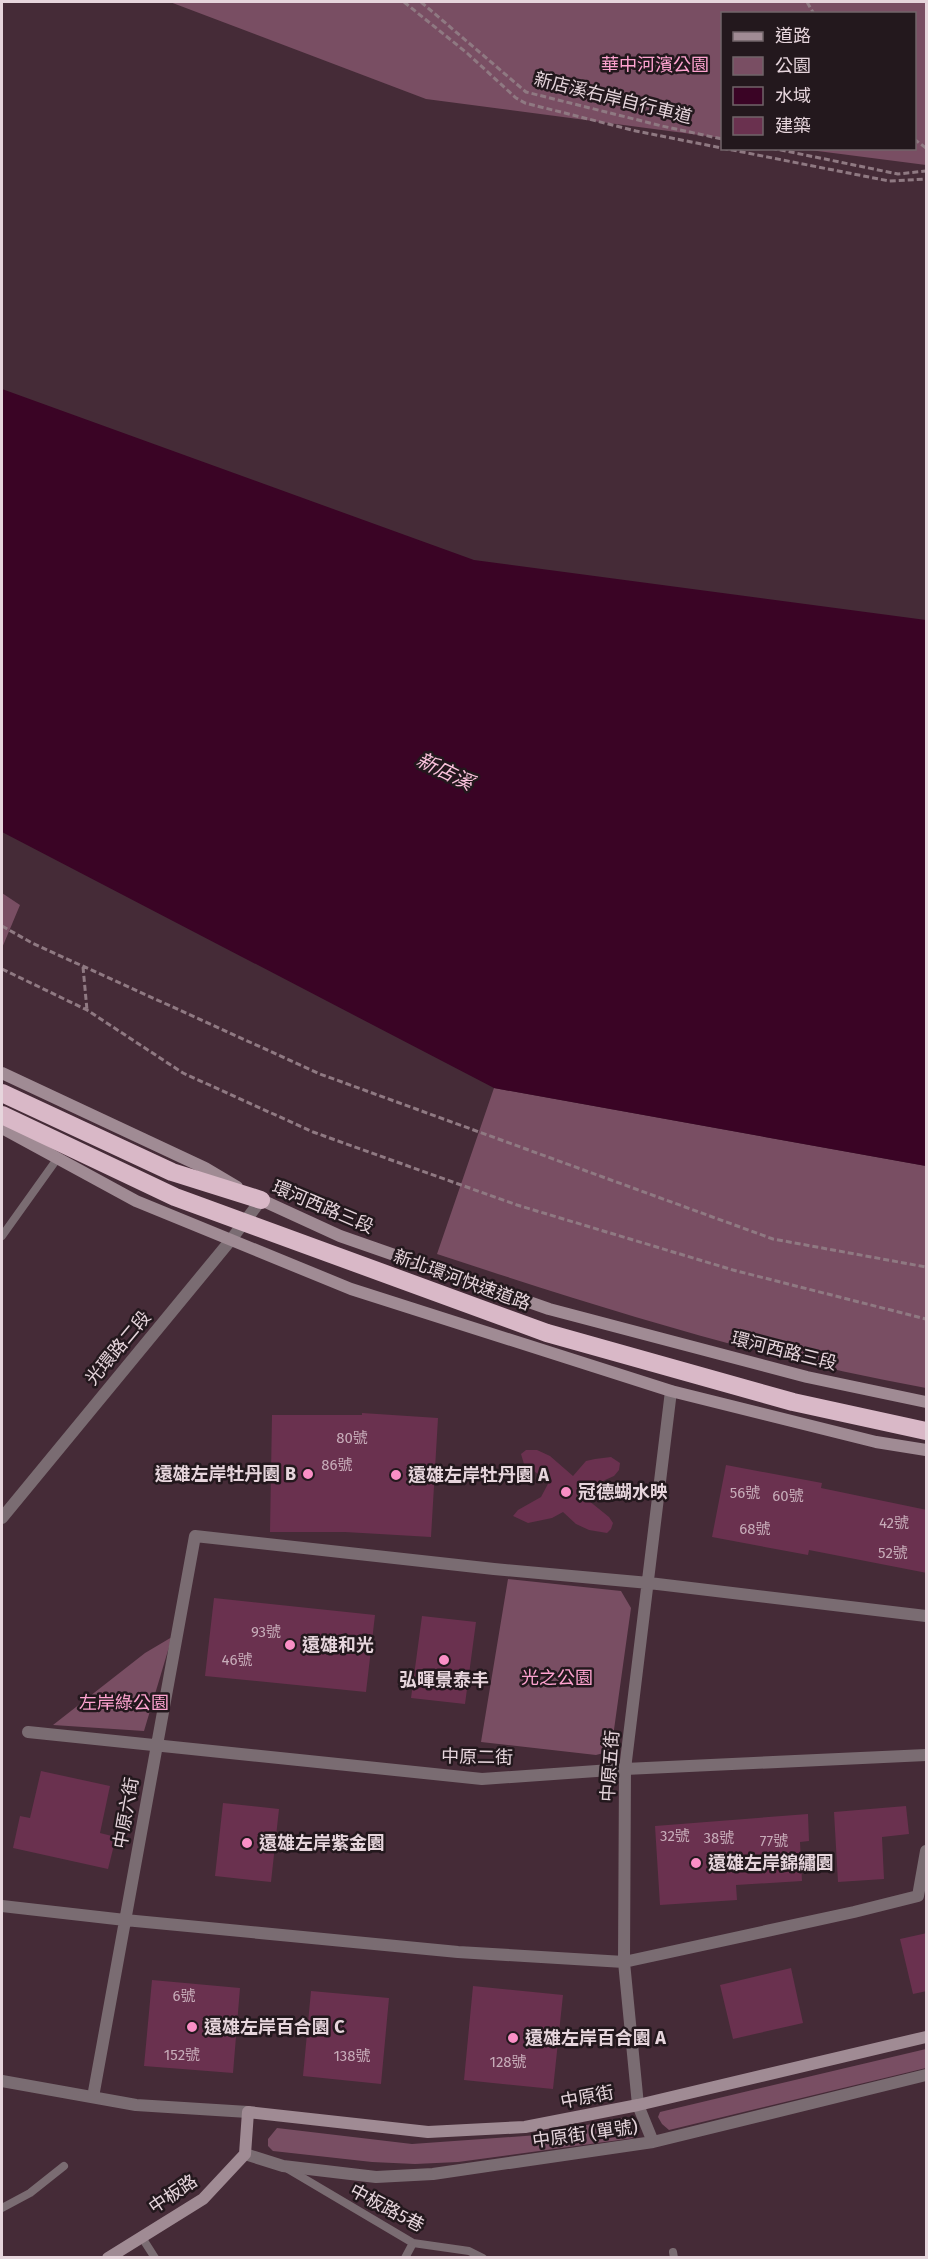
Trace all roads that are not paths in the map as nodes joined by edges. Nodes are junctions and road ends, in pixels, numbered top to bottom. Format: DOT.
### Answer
graph roads {
  1 [pos="2,1073"];
  2 [pos="2,1093"];
  3 [pos="2,1115"];
  4 [pos="2,1128"];
  5 [pos="57,1159"];
  6 [pos="261,1200"];
  7 [pos="2,1236"];
  8 [pos="230,1241"];
  9 [pos="671,1391"];
  10 [pos="927,1402"];
  11 [pos="927,1431"];
  12 [pos="927,1450"];
  13 [pos="2,1518"];
  14 [pos="649,1583"];
  15 [pos="927,1616"];
  16 [pos="28,1732"];
  17 [pos="157,1746"];
  18 [pos="927,1755"];
  19 [pos="625,1769"];
  20 [pos="927,1851"];
  21 [pos="2,1906"];
  22 [pos="125,1920"];
  23 [pos="624,1962"];
  24 [pos="927,2037"];
  25 [pos="927,2075"];
  26 [pos="2,2081"];
  27 [pos="93,2097"];
  28 [pos="638,2105"];
  29 [pos="248,2112"];
  30 [pos="653,2142"];
  31 [pos="245,2154"];
  32 [pos="64,2166"];
  33 [pos="284,2166"];
  34 [pos="2,2208"];
  35 [pos="141,2236"];
  36 [pos="413,2243"];
  37 [pos="108,2258"];
  38 [pos="155,2258"];
  39 [pos="405,2258"];
  40 [pos="483,2258"];
  1 -- 6 [label="main road, 環河西路三段"];
  2 -- 6 [label="highway"];
  3 -- 11 [label="highway, 新北環河快速道路, bridge"];
  4 -- 5 [label="main road"];
  5 -- 7 [label="lane"];
  5 -- 8 [label="main road"];
  6 -- 8 [label="street, 光環路二段"];
  6 -- 10 [label="main road, 環河西路三段"];
  8 -- 9 [label="main road"];
  8 -- 13 [label="street, 光環路二段"];
  9 -- 12 [label="main road"];
  9 -- 14 [label="street, 中原五街"];
  14 -- 15 [label="street"];
  14 -- 17 [label="street, 中原六街"];
  14 -- 19 [label="street, 中原五街"];
  16 -- 17 [label="street, 中原二街"];
  17 -- 19 [label="street, 中原二街"];
  17 -- 22 [label="street, 中原六街"];
  18 -- 19 [label="street, 中原二街"];
  19 -- 23 [label="street, 中原五街"];
  20 -- 23 [label="street"];
  21 -- 22 [label="street"];
  22 -- 23 [label="street"];
  22 -- 27 [label="street, 中原六街"];
  23 -- 28 [label="street, 中原五街"];
  24 -- 28 [label="main road, 中原街"];
  25 -- 30 [label="street, 中原街 (單號)"];
  26 -- 27 [label="street"];
  27 -- 29 [label="street"];
  28 -- 29 [label="main road, 中原街"];
  28 -- 30 [label="street, 中原五街"];
  29 -- 31 [label="main road"];
  30 -- 33 [label="street, 中原街 (單號)"];
  31 -- 33 [label="street, 中原街 (單號)"];
  31 -- 35 [label="main road, 中板路"];
  32 -- 34 [label="lane"];
  33 -- 36 [label="lane, 中板路5巷"];
  35 -- 37 [label="main road, 中板路"];
  35 -- 38 [label="lane"];
  36 -- 39 [label="lane"];
  36 -- 40 [label="lane, 中板路5巷"];
}
